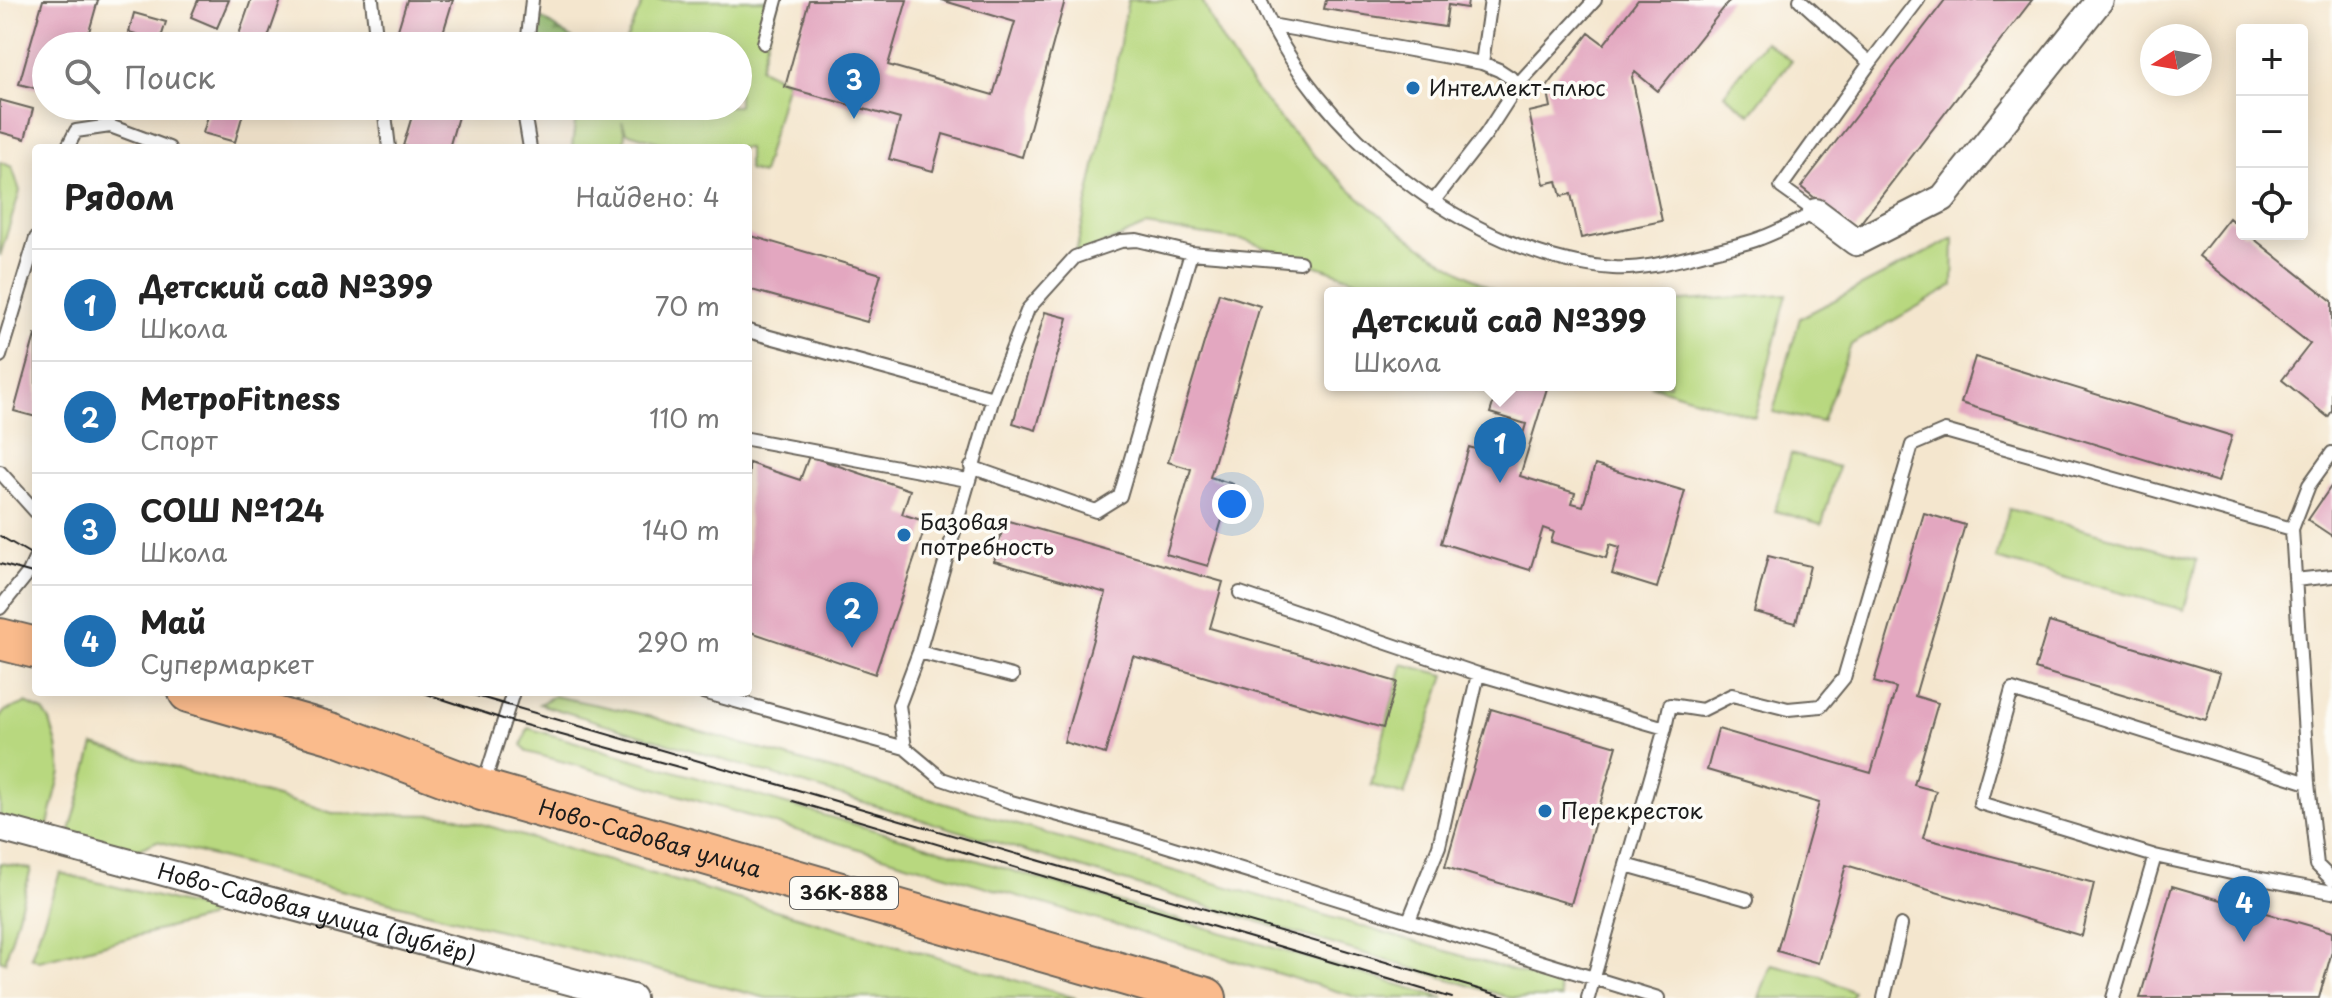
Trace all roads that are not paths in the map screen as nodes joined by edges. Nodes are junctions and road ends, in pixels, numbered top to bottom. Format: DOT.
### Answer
graph roads {
  1 [pos="372,0"];
  2 [pos="532,0"];
  3 [pos="776,0"];
  4 [pos="1260,0"];
  5 [pos="1491,0"];
  6 [pos="1595,0"];
  7 [pos="1800,0"];
  8 [pos="1918,0"];
  9 [pos="2100,0"];
  10 [pos="1271,25"];
  11 [pos="375,32"];
  12 [pos="529,32"];
  13 [pos="764,43"];
  14 [pos="1482,63"];
  15 [pos="1870,63"];
  16 [pos="1519,83"];
  17 [pos="386,120"];
  18 [pos="525,120"];
  19 [pos="69,144"];
  20 [pos="158,144"];
  21 [pos="389,144"];
  22 [pos="529,144"];
  23 [pos="1433,202"];
  24 [pos="1816,212"];
  25 [pos="32,251"];
  26 [pos="1191,253"];
  27 [pos="1300,262"];
  28 [pos="752,332"];
  29 [pos="0,356"];
  30 [pos="993,398"];
  31 [pos="752,440"];
  32 [pos="2332,453"];
  33 [pos="971,467"];
  34 [pos="0,472"];
  35 [pos="967,480"];
  36 [pos="32,508"];
  37 [pos="2292,529"];
  38 [pos="32,566"];
  39 [pos="2332,576"];
  40 [pos="2295,580"];
  41 [pos="1240,593"];
  42 [pos="0,608"];
  43 [pos="0,639"];
  44 [pos="32,647"];
  45 [pos="919,652"];
  46 [pos="1478,674"];
  47 [pos="1012,676"];
  48 [pos="203,696"];
  49 [pos="512,696"];
  50 [pos="717,696"];
  51 [pos="1665,728"];
  52 [pos="905,748"];
  53 [pos="2308,783"];
  54 [pos="482,790"];
  55 [pos="0,828"];
  56 [pos="2155,856"];
  57 [pos="1626,865"];
  58 [pos="2332,880"];
  59 [pos="2332,892"];
  60 [pos="1747,899"];
  61 [pos="1409,920"];
  62 [pos="1901,925"];
  63 [pos="1595,978"];
  64 [pos="632,998"];
  65 [pos="1206,998"];
  66 [pos="1588,998"];
  67 [pos="1658,998"];
  68 [pos="1884,998"];
  69 [pos="2113,998"];
  1 -- 11 [label="lane"];
  2 -- 12 [label="lane"];
  3 -- 13 [label="lane"];
  4 -- 10 [label="lane"];
  5 -- 14 [label="lane"];
  6 -- 16 [label="lane"];
  7 -- 15 [label="lane"];
  8 -- 15 [label="lane"];
  9 -- 24 [label="street"];
  10 -- 14 [label="lane"];
  10 -- 23 [label="lane"];
  14 -- 16 [label="lane"];
  15 -- 24 [label="lane"];
  16 -- 23 [label="lane"];
  17 -- 21 [label="lane"];
  18 -- 22 [label="lane"];
  19 -- 20 [label="lane"];
  23 -- 24 [label="lane"];
  25 -- 29 [label="lane"];
  26 -- 27 [label="lane"];
  26 -- 30 [label="lane"];
  26 -- 33 [label="lane"];
  28 -- 30 [label="lane"];
  30 -- 33 [label="lane"];
  31 -- 35 [label="lane"];
  32 -- 37 [label="lane"];
  33 -- 35 [label="lane"];
  34 -- 36 [label="lane"];
  35 -- 45 [label="lane"];
  37 -- 40 [label="lane"];
  37 -- 51 [label="lane"];
  38 -- 42 [label="lane"];
  39 -- 40 [label="lane"];
  40 -- 53 [label="lane"];
  41 -- 46 [label="lane"];
  43 -- 44 [label="main road"];
  45 -- 47 [label="lane"];
  45 -- 52 [label="lane"];
  46 -- 51 [label="lane"];
  46 -- 61 [label="lane"];
  48 -- 54 [label="main road, Ново-Садовая улица / 36К-888"];
  49 -- 54 [label="lane"];
  50 -- 52 [label="lane"];
  51 -- 57 [label="lane"];
  52 -- 61 [label="lane"];
  53 -- 56 [label="lane"];
  53 -- 58 [label="lane"];
  54 -- 65 [label="main road, Ново-Садовая улица / 36К-888"];
  55 -- 64 [label="street, Ново-Садовая улица (дублёр)"];
  56 -- 59 [label="lane"];
  56 -- 69 [label="lane"];
  57 -- 60 [label="lane"];
  57 -- 63 [label="lane"];
  61 -- 63 [label="lane"];
  62 -- 68 [label="lane"];
  63 -- 66 [label="lane"];
  63 -- 67 [label="lane"];
}
